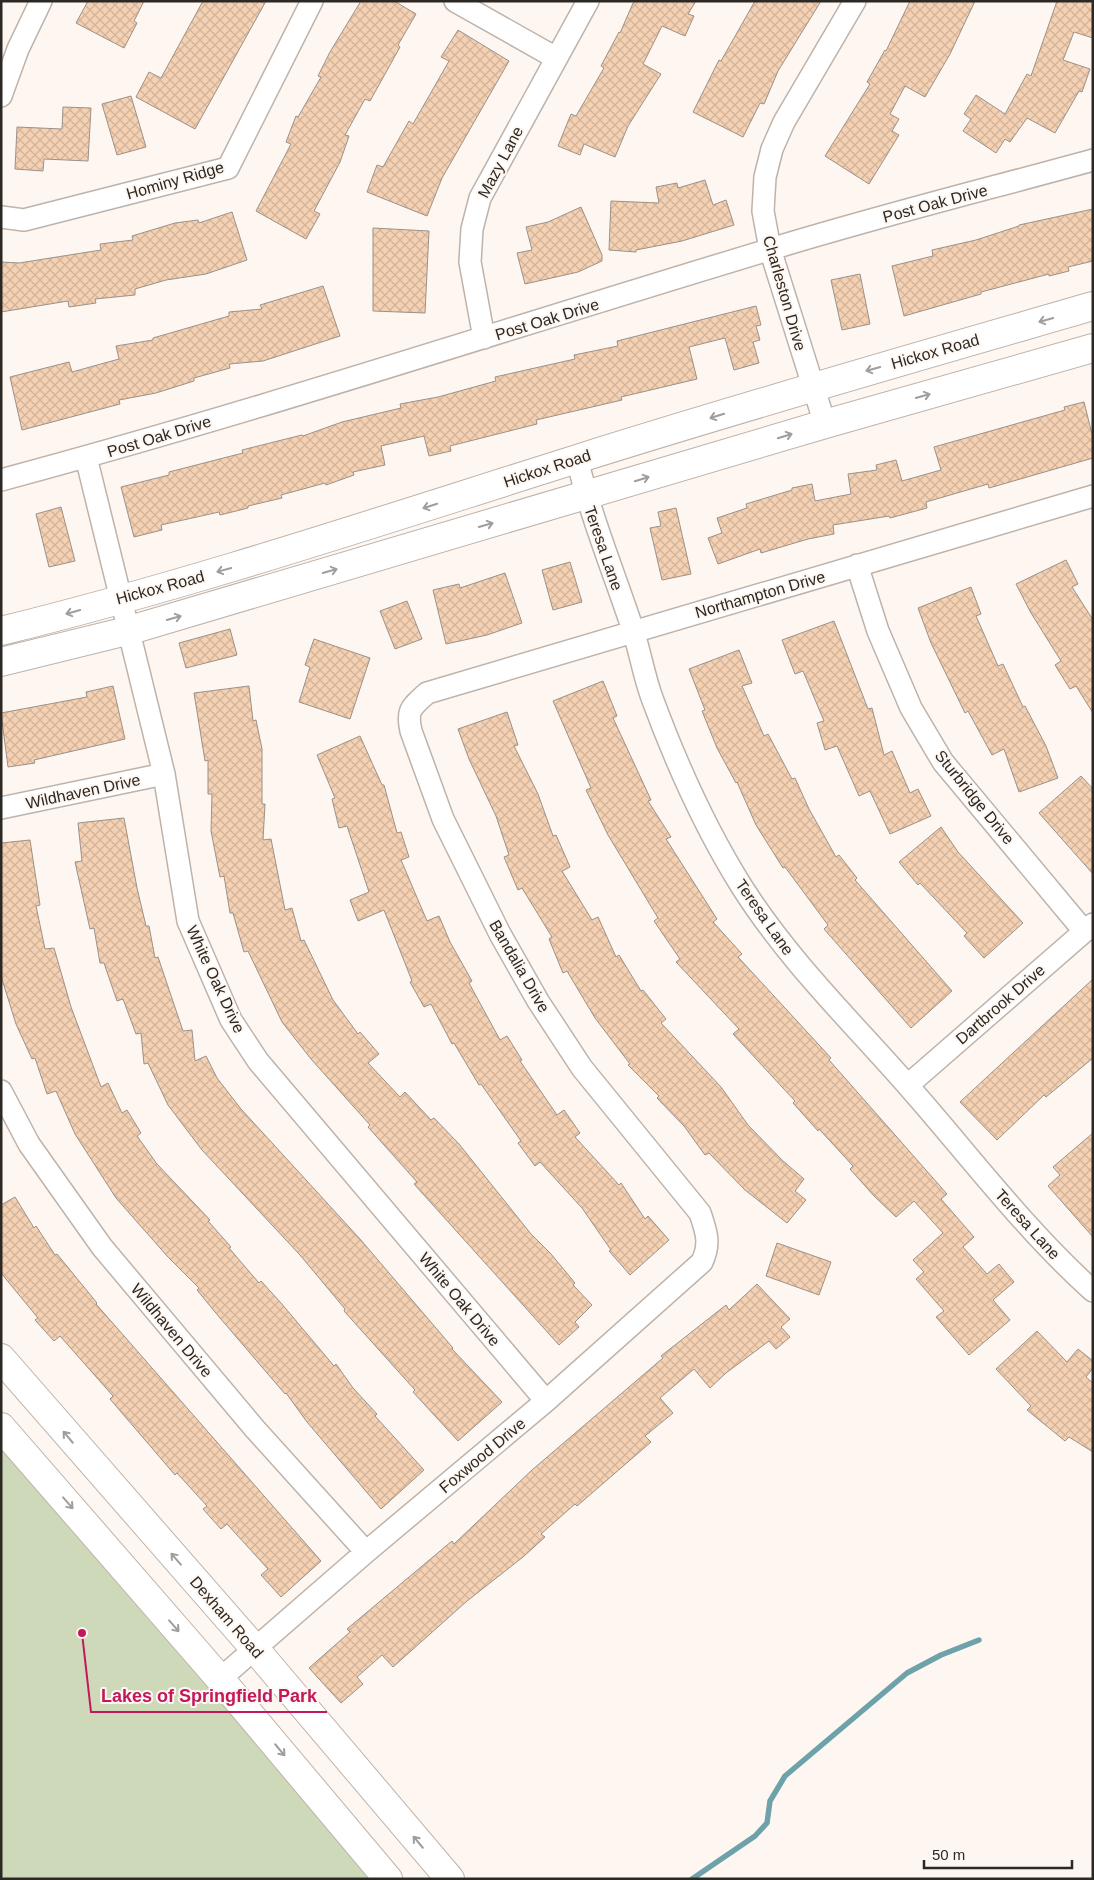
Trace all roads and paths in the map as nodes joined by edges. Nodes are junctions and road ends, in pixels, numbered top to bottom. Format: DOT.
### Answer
graph roads {
  1 [pos="42,1"];
  2 [pos="312,1"];
  3 [pos="456,1"];
  4 [pos="588,1"];
  5 [pos="855,1"];
  6 [pos="556,58"];
  7 [pos="1,96"];
  8 [pos="1093,160"];
  9 [pos="1,217"];
  10 [pos="770,249"];
  11 [pos="1093,306"];
  12 [pos="484,338"];
  13 [pos="1093,348"];
  14 [pos="814,386"];
  15 [pos="825,424"];
  16 [pos="86,458"];
  17 [pos="577,459"];
  18 [pos="1,480"];
  19 [pos="586,496"];
  20 [pos="1092,499"];
  21 [pos="856,566"];
  22 [pos="120,598"];
  23 [pos="1,630"];
  24 [pos="128,631"];
  25 [pos="633,632"];
  26 [pos="1,662"];
  27 [pos="427,694"];
  28 [pos="164,774"];
  29 [pos="1,808"];
  30 [pos="1089,927"];
  31 [pos="908,1085"];
  32 [pos="1,1091"];
  33 [pos="700,1213"];
  34 [pos="1093,1291"];
  35 [pos="1,1358"];
  36 [pos="546,1401"];
  37 [pos="1,1427"];
  38 [pos="366,1552"];
  39 [pos="255,1649"];
  40 [pos="220,1679"];
  41 [pos="388,1879"];
  42 [pos="450,1879"];
  1 -- 7 [label="street"];
  2 -- 9 [label="street, Hominy Ridge"];
  3 -- 6 [label="street"];
  4 -- 6 [label="street, Mazy Lane"];
  5 -- 10 [label="street, Charleston Drive"];
  6 -- 12 [label="street, Mazy Lane"];
  8 -- 10 [label="street, Post Oak Drive"];
  10 -- 12 [label="street, Post Oak Drive"];
  10 -- 14 [label="street, Charleston Drive"];
  11 -- 14 [label="street, Hickox Road, one-way"];
  12 -- 16 [label="street, Post Oak Drive"];
  15 -- 13 [label="street, Hickox Road, one-way"];
  14 -- 15 [label="street, Charleston Drive"];
  14 -- 17 [label="street, Hickox Road, one-way"];
  19 -- 15 [label="street, Hickox Road, one-way"];
  16 -- 18 [label="street, Post Oak Drive"];
  16 -- 22 [label="street, White Oak Drive"];
  17 -- 19 [label="street, Teresa Lane"];
  17 -- 22 [label="street, Hickox Road, one-way"];
  24 -- 19 [label="street, Hickox Road, one-way"];
  19 -- 25 [label="street, Teresa Lane"];
  20 -- 21 [label="street, Northampton Drive"];
  21 -- 25 [label="street, Northampton Drive"];
  21 -- 30 [label="street, Sturbridge Drive"];
  22 -- 23 [label="street, Hickox Road, one-way"];
  22 -- 24 [label="street, White Oak Drive"];
  24 -- 26 [label="street, Hickox Road"];
  24 -- 28 [label="street, White Oak Drive"];
  25 -- 27 [label="street, Northampton Drive"];
  25 -- 31 [label="street, Teresa Lane"];
  27 -- 33 [label="street, Bandalia Drive"];
  28 -- 29 [label="street, Wildhaven Drive"];
  28 -- 36 [label="street, White Oak Drive"];
  30 -- 31 [label="street, Dartbrook Drive"];
  31 -- 34 [label="street, Teresa Lane"];
  32 -- 38 [label="street, Wildhaven Drive"];
  33 -- 36 [label="street, Foxwood Drive"];
  39 -- 35 [label="street, Dexham Road, one-way"];
  36 -- 38 [label="street, Foxwood Drive"];
  37 -- 40 [label="street, one-way"];
  38 -- 39 [label="street, Foxwood Drive"];
  39 -- 40 [label="street, Foxwood Drive"];
  42 -- 39 [label="street, Dexham Road, one-way"];
  40 -- 41 [label="street, one-way"];
}
